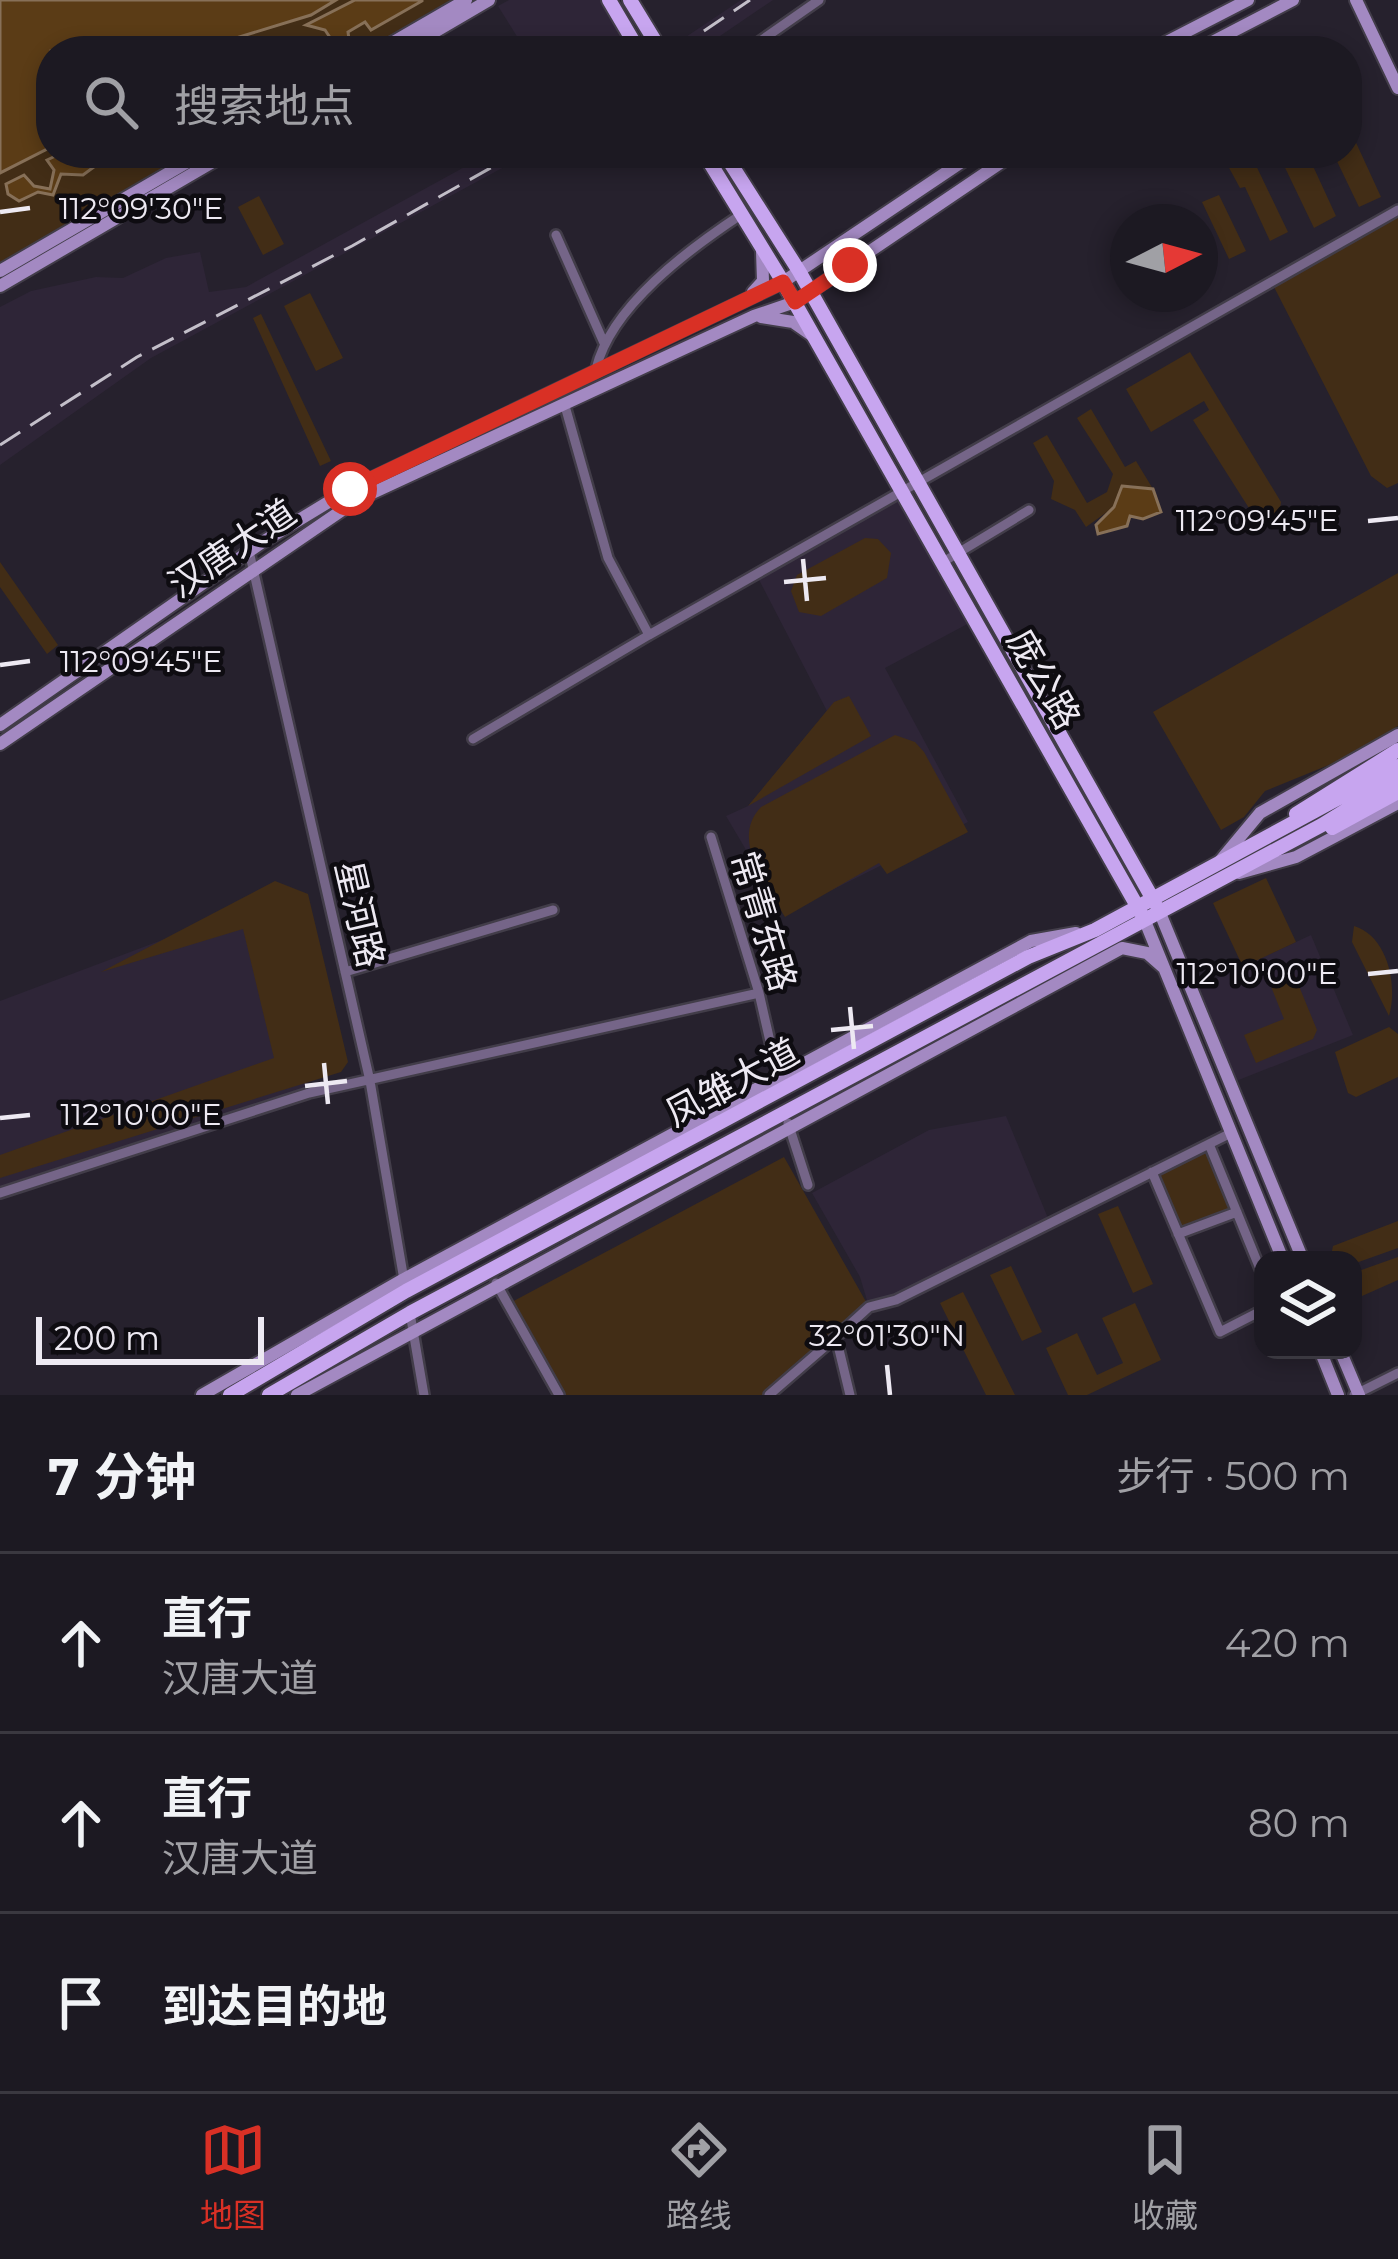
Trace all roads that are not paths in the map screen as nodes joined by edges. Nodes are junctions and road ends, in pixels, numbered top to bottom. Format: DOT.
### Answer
graph roads {
  1 [pos="466,0"];
  2 [pos="489,0"];
  3 [pos="609,0"];
  4 [pos="630,0"];
  5 [pos="819,0"];
  6 [pos="1248,0"];
  7 [pos="1294,0"];
  8 [pos="1356,0"];
  9 [pos="404,36"];
  10 [pos="428,36"];
  11 [pos="630,36"];
  12 [pos="652,36"];
  13 [pos="767,36"];
  14 [pos="1178,36"];
  15 [pos="1224,36"];
  16 [pos="1398,88"];
  17 [pos="177,168"];
  18 [pos="202,168"];
  19 [pos="713,168"];
  20 [pos="733,168"];
  21 [pos="953,168"];
  22 [pos="993,168"];
  23 [pos="1398,210"];
  24 [pos="742,214"];
  25 [pos="556,235"];
  26 [pos="760,244"];
  27 [pos="783,247"];
  28 [pos="814,261"];
  29 [pos="0,271"];
  30 [pos="799,272"];
  31 [pos="783,282"];
  32 [pos="825,282"];
  33 [pos="0,286"];
  34 [pos="809,292"];
  35 [pos="744,300"];
  36 [pos="795,302"];
  37 [pos="820,312"];
  38 [pos="754,316"];
  39 [pos="814,337"];
  40 [pos="604,343"];
  41 [pos="596,369"];
  42 [pos="565,406"];
  43 [pos="919,482"];
  44 [pos="902,491"];
  45 [pos="1029,510"];
  46 [pos="250,551"];
  47 [pos="958,553"];
  48 [pos="943,562"];
  49 [pos="254,568"];
  50 [pos="649,635"];
  51 [pos="0,725"];
  52 [pos="1398,735"];
  53 [pos="473,739"];
  54 [pos="0,743"];
  55 [pos="1398,750"];
  56 [pos="1398,766"];
  57 [pos="1398,778"];
  58 [pos="1370,788"];
  59 [pos="1398,792"];
  60 [pos="1398,803"];
  61 [pos="711,837"];
  62 [pos="1273,842"];
  63 [pos="1223,869"];
  64 [pos="1145,901"];
  65 [pos="553,910"];
  66 [pos="1160,913"];
  67 [pos="1145,921"];
  68 [pos="1095,930"];
  69 [pos="1164,968"];
  70 [pos="345,972"];
  71 [pos="759,993"];
  72 [pos="924,1000"];
  73 [pos="884,1035"];
  74 [pos="930,1035"];
  75 [pos="892,1070"];
  76 [pos="370,1082"];
  77 [pos="779,1083"];
  78 [pos="751,1092"];
  79 [pos="786,1118"];
  80 [pos="714,1126"];
  81 [pos="1231,1132"];
  82 [pos="1209,1144"];
  83 [pos="743,1150"];
  84 [pos="685,1166"];
  85 [pos="1152,1172"];
  86 [pos="808,1185"];
  87 [pos="0,1193"];
  88 [pos="1237,1212"];
  89 [pos="1178,1234"];
  90 [pos="1279,1251"];
  91 [pos="1300,1251"];
  92 [pos="1254,1254"];
  93 [pos="496,1283"];
  94 [pos="405,1285"];
  95 [pos="1254,1315"];
  96 [pos="411,1320"];
  97 [pos="836,1337"];
  98 [pos="1324,1359"];
  99 [pos="1343,1359"];
  100 [pos="1398,1373"];
  101 [pos="1357,1394"];
  102 [pos="202,1395"];
  103 [pos="230,1395"];
  104 [pos="269,1395"];
  105 [pos="297,1395"];
  106 [pos="424,1395"];
  107 [pos="559,1395"];
  108 [pos="769,1395"];
  109 [pos="850,1395"];
  110 [pos="1338,1395"];
  1 -- 9 [label="main road"];
  2 -- 10 [label="main road"];
  3 -- 11 [label="main road"];
  4 -- 12 [label="main road"];
  5 -- 13 [label="street"];
  6 -- 14 [label="main road"];
  7 -- 15 [label="main road"];
  8 -- 16 [label="main road"];
  17 -- 29 [label="main road"];
  18 -- 33 [label="main road"];
  19 -- 24 [label="main road, 庞公路"];
  20 -- 27 [label="main road, 庞公路"];
  21 -- 28 [label="main road, 汉唐大道"];
  22 -- 32 [label="main road, 汉唐大道"];
  23 -- 43 [label="street"];
  24 -- 26 [label="main road, 庞公路"];
  24 -- 40 [label="street"];
  25 -- 40 [label="street"];
  26 -- 31 [label="main road, 庞公路"];
  26 -- 35 [label="main road"];
  27 -- 28 [label="main road"];
  27 -- 30 [label="main road, 庞公路"];
  28 -- 30 [label="main road, 汉唐大道"];
  30 -- 31 [label="main road, 汉唐大道"];
  30 -- 34 [label="main road, 庞公路"];
  31 -- 35 [label="main road, 汉唐大道"];
  31 -- 36 [label="main road, 庞公路"];
  32 -- 34 [label="main road, 汉唐大道"];
  32 -- 37 [label="main road"];
  34 -- 36 [label="main road, 汉唐大道"];
  34 -- 37 [label="main road, 庞公路"];
  35 -- 41 [label="main road, 汉唐大道"];
  36 -- 38 [label="main road, 汉唐大道"];
  36 -- 39 [label="main road, 庞公路"];
  37 -- 43 [label="main road, 庞公路"];
  38 -- 39 [label="main road"];
  38 -- 42 [label="main road, 汉唐大道"];
  39 -- 44 [label="main road, 庞公路"];
  40 -- 41 [label="street"];
  41 -- 46 [label="main road, 汉唐大道"];
  42 -- 49 [label="main road, 汉唐大道"];
  42 -- 50 [label="street"];
  43 -- 44 [label="street"];
  43 -- 47 [label="main road, 庞公路"];
  44 -- 48 [label="main road, 庞公路"];
  44 -- 50 [label="street"];
  45 -- 47 [label="street"];
  46 -- 49 [label="street, 星河路"];
  46 -- 51 [label="main road, 汉唐大道"];
  47 -- 48 [label="street"];
  47 -- 64 [label="main road, 庞公路"];
  48 -- 64 [label="main road, 庞公路"];
  49 -- 54 [label="main road, 汉唐大道"];
  49 -- 70 [label="street, 星河路"];
  50 -- 53 [label="street"];
  52 -- 63 [label="main road"];
  55 -- 62 [label="main road, 凤雏大道"];
  56 -- 58 [label="main road"];
  57 -- 58 [label="main road"];
  58 -- 62 [label="main road, 凤雏大道"];
  59 -- 62 [label="main road, 凤雏大道"];
  60 -- 63 [label="main road"];
  61 -- 71 [label="street, 常青东路"];
  62 -- 63 [label="main road, 凤雏大道"];
  63 -- 64 [label="main road, 凤雏大道"];
  63 -- 66 [label="main road, 凤雏大道"];
  64 -- 66 [label="main road, 庞公路"];
  64 -- 67 [label="main road, 庞公路"];
  64 -- 68 [label="main road, 凤雏大道"];
  65 -- 70 [label="street"];
  66 -- 67 [label="main road, 凤雏大道"];
  66 -- 91 [label="main road, 庞公路"];
  67 -- 69 [label="main road, 庞公路"];
  67 -- 74 [label="main road, 凤雏大道"];
  68 -- 72 [label="main road"];
  68 -- 73 [label="main road, 凤雏大道"];
  69 -- 75 [label="main road"];
  69 -- 81 [label="main road, 庞公路"];
  70 -- 76 [label="street, 星河路"];
  71 -- 76 [label="street"];
  71 -- 77 [label="street, 常青东路"];
  72 -- 73 [label="main road"];
  72 -- 77 [label="main road"];
  73 -- 77 [label="main road, 凤雏大道"];
  74 -- 75 [label="main road"];
  74 -- 79 [label="main road, 凤雏大道"];
  75 -- 79 [label="main road"];
  76 -- 87 [label="street"];
  76 -- 94 [label="street, 星河路"];
  77 -- 78 [label="main road"];
  77 -- 80 [label="main road, 凤雏大道"];
  78 -- 80 [label="main road"];
  78 -- 94 [label="main road"];
  79 -- 83 [label="main road"];
  79 -- 84 [label="main road, 凤雏大道"];
  79 -- 86 [label="street"];
  80 -- 94 [label="main road, 凤雏大道"];
  81 -- 82 [label="street"];
  81 -- 90 [label="main road, 庞公路"];
  82 -- 85 [label="street"];
  82 -- 88 [label="street"];
  83 -- 84 [label="main road"];
  83 -- 93 [label="main road"];
  84 -- 96 [label="main road, 凤雏大道"];
  85 -- 89 [label="street"];
  85 -- 97 [label="street"];
  88 -- 89 [label="street"];
  88 -- 92 [label="street"];
  89 -- 95 [label="street"];
  93 -- 96 [label="main road"];
  93 -- 107 [label="street"];
  94 -- 102 [label="main road"];
  94 -- 103 [label="main road, 凤雏大道"];
  96 -- 104 [label="main road, 凤雏大道"];
  96 -- 105 [label="main road"];
  96 -- 106 [label="street"];
  97 -- 108 [label="street"];
  97 -- 109 [label="street"];
  98 -- 110 [label="main road"];
  99 -- 101 [label="main road"];
  100 -- 101 [label="street"];
}
